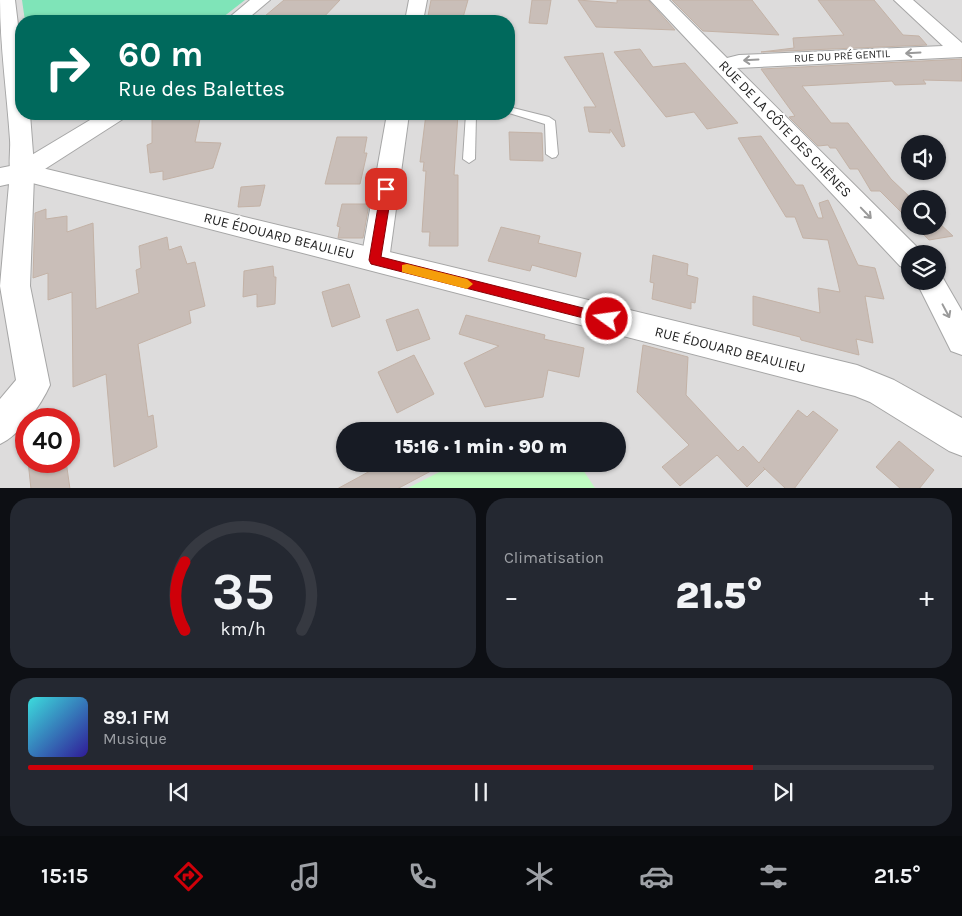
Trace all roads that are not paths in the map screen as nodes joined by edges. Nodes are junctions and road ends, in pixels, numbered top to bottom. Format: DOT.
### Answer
graph roads {
  1 [pos="6,0"];
  2 [pos="261,0"];
  3 [pos="418,0"];
  4 [pos="659,0"];
  5 [pos="904,0"];
  6 [pos="242,15"];
  7 [pos="415,15"];
  8 [pos="961,51"];
  9 [pos="723,64"];
  10 [pos="15,77"];
  11 [pos="515,112"];
  12 [pos="20,120"];
  13 [pos="105,120"];
  14 [pos="397,120"];
  15 [pos="471,120"];
  16 [pos="552,154"];
  17 [pos="469,159"];
  18 [pos="11,174"];
  19 [pos="901,249"];
  20 [pos="375,260"];
  21 [pos="935,290"];
  22 [pos="962,341"];
  23 [pos="0,426"];
  24 [pos="962,438"];
  1 -- 10 [label="street"];
  2 -- 6 [label="street"];
  3 -- 7 [label="street"];
  4 -- 9 [label="street, RUE DE LA CÔTE DES CHÊNES"];
  5 -- 8 [label="street"];
  8 -- 9 [label="street, RUE DU PRÉ GENTIL, one-way"];
  9 -- 19 [label="street, RUE DE LA CÔTE DES CHÊNES, one-way"];
  11 -- 16 [label="lane"];
  12 -- 18 [label="street"];
  13 -- 18 [label="street"];
  14 -- 20 [label="street"];
  15 -- 17 [label="lane"];
  18 -- 20 [label="street, RUE ÉDOUARD BEAULIEU"];
  18 -- 23 [label="street"];
  20 -- 24 [label="street, RUE ÉDOUARD BEAULIEU"];
  21 -- 22 [label="street, one-way"];
}
